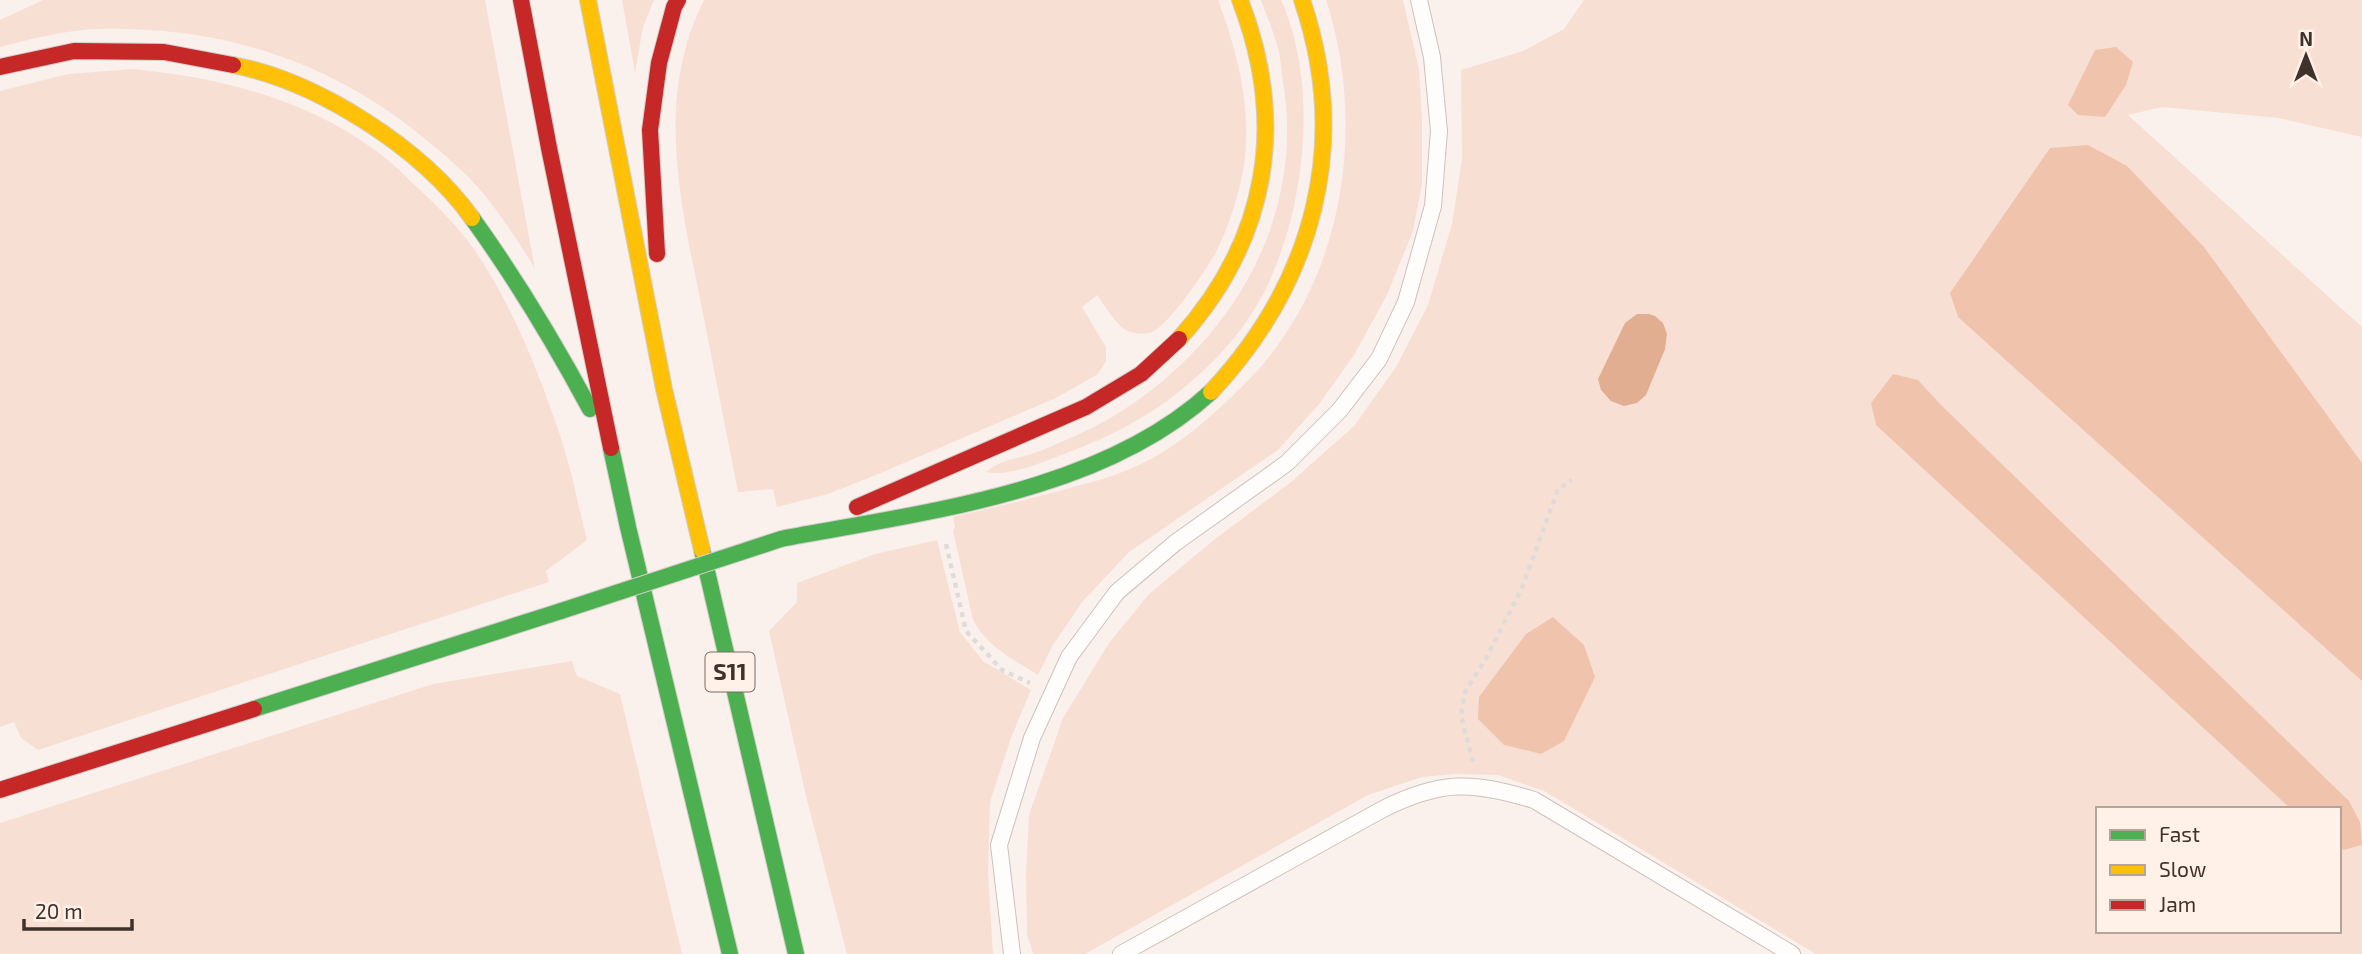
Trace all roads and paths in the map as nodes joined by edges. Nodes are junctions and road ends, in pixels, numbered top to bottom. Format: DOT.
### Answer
graph roads {
  1 [pos="521,0"];
  2 [pos="588,0"];
  3 [pos="678,0"];
  4 [pos="1240,0"];
  5 [pos="1302,0"];
  6 [pos="1419,0"];
  7 [pos="0,67"];
  8 [pos="664,389"];
  9 [pos="611,447"];
  10 [pos="1573,480"];
  11 [pos="943,531"];
  12 [pos="781,539"];
  13 [pos="1052,693"];
  14 [pos="1478,787"];
  15 [pos="0,790"];
  16 [pos="730,954"];
  17 [pos="796,954"];
  18 [pos="1012,954"];
  19 [pos="1121,954"];
  20 [pos="1792,954"];
  1 -- 9 [label="highway"];
  2 -- 8 [label="highway, S11"];
  3 -- 8 [label="highway"];
  4 -- 12 [label="highway"];
  5 -- 12 [label="highway"];
  6 -- 13 [label="lane"];
  7 -- 9 [label="highway"];
  8 -- 17 [label="highway, S11"];
  9 -- 16 [label="highway"];
  10 -- 14 [label="path"];
  11 -- 13 [label="path"];
  12 -- 15 [label="highway, bridge"];
  13 -- 18 [label="lane"];
  14 -- 19 [label="lane"];
  14 -- 20 [label="lane"];
}
